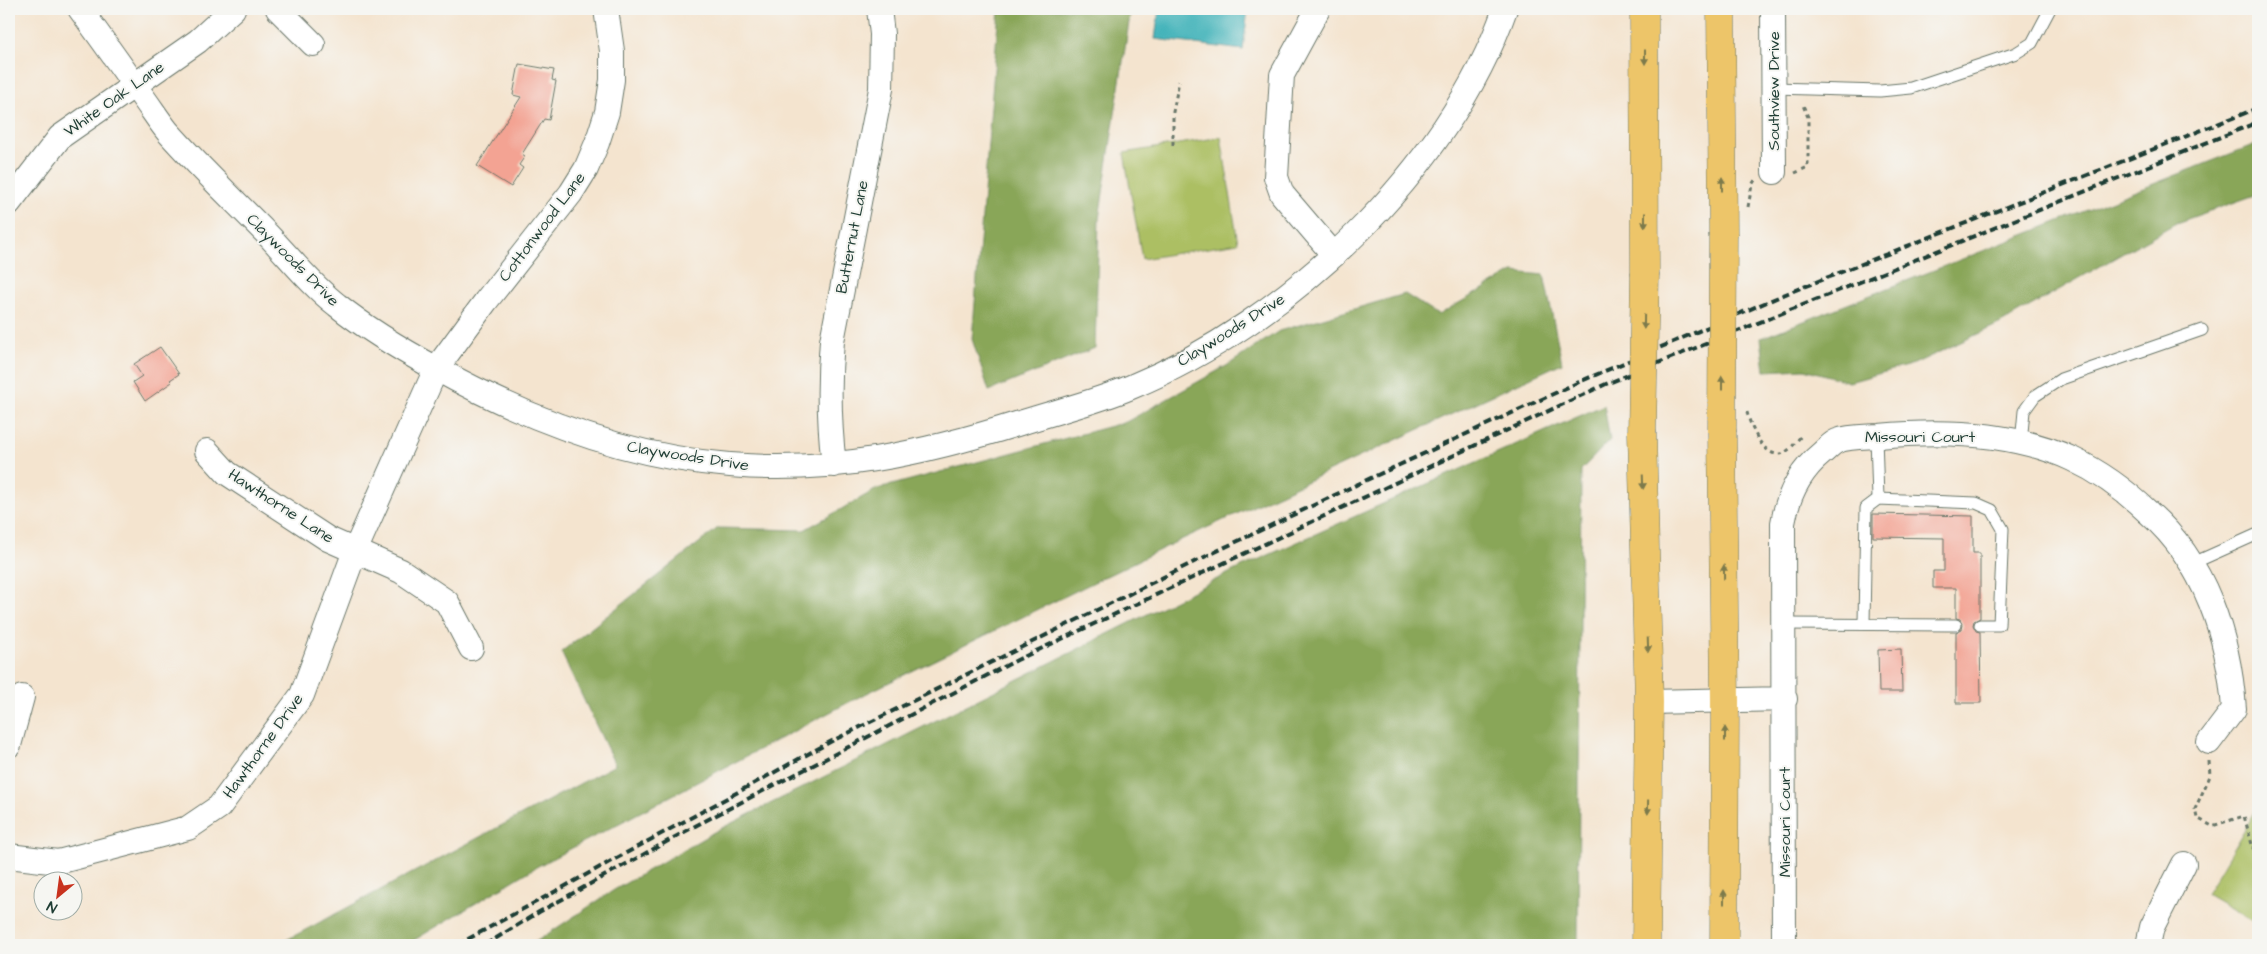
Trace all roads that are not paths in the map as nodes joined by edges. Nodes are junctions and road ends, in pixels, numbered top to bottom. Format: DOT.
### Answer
graph roads {
  1 [pos="80,9"];
  2 [pos="233,9"];
  3 [pos="278,9"];
  4 [pos="606,9"];
  5 [pos="879,9"];
  6 [pos="1318,9"];
  7 [pos="1505,9"];
  8 [pos="1644,9"];
  9 [pos="1721,9"];
  10 [pos="1773,9"];
  11 [pos="2050,9"];
  12 [pos="313,44"];
  13 [pos="134,84"];
  14 [pos="1774,88"];
  15 [pos="1774,172"];
  16 [pos="9,203"];
  17 [pos="1334,255"];
  18 [pos="2202,330"];
  19 [pos="436,369"];
  20 [pos="1876,436"];
  21 [pos="2021,443"];
  22 [pos="207,451"];
  23 [pos="834,465"];
  24 [pos="1878,499"];
  25 [pos="2258,534"];
  26 [pos="355,551"];
  27 [pos="2191,564"];
  28 [pos="1784,624"];
  29 [pos="1864,624"];
  30 [pos="1956,624"];
  31 [pos="1980,625"];
  32 [pos="471,648"];
  33 [pos="22,697"];
  34 [pos="1785,699"];
  35 [pos="1650,702"];
  36 [pos="1726,702"];
  37 [pos="2209,742"];
  38 [pos="9,745"];
  39 [pos="9,856"];
  40 [pos="2184,864"];
  41 [pos="1646,945"];
  42 [pos="1724,945"];
  43 [pos="1784,945"];
  44 [pos="2148,945"];
  1 -- 13 [label="street, Claywoods Drive"];
  2 -- 13 [label="street, White Oak Lane"];
  3 -- 12 [label="street"];
  4 -- 19 [label="street, Cottonwood Lane"];
  5 -- 23 [label="street, Butternut Lane"];
  6 -- 17 [label="street"];
  7 -- 17 [label="street, Claywoods Drive"];
  8 -- 35 [label="highway, one-way, bridge"];
  36 -- 9 [label="highway, one-way, bridge"];
  10 -- 14 [label="street, Southview Drive"];
  11 -- 14 [label="lane"];
  13 -- 16 [label="street, White Oak Lane"];
  13 -- 19 [label="street, Claywoods Drive"];
  14 -- 15 [label="street, Southview Drive"];
  17 -- 23 [label="street, Claywoods Drive"];
  18 -- 21 [label="lane"];
  19 -- 23 [label="street, Claywoods Drive"];
  19 -- 26 [label="street, Hawthorne Drive"];
  20 -- 21 [label="street, Missouri Court"];
  20 -- 24 [label="lane"];
  20 -- 28 [label="street, Missouri Court"];
  21 -- 27 [label="street, Missouri Court"];
  22 -- 26 [label="street, Hawthorne Lane"];
  24 -- 29 [label="lane"];
  24 -- 31 [label="lane"];
  25 -- 27 [label="lane"];
  26 -- 32 [label="street, Hawthorne Lane"];
  26 -- 39 [label="street, Hawthorne Drive"];
  27 -- 37 [label="street, Missouri Court"];
  28 -- 29 [label="lane"];
  28 -- 34 [label="street, Missouri Court"];
  29 -- 30 [label="lane"];
  33 -- 38 [label="street"];
  34 -- 36 [label="street"];
  34 -- 43 [label="street, Missouri Court"];
  35 -- 36 [label="street"];
  35 -- 41 [label="highway, one-way"];
  42 -- 36 [label="highway, one-way"];
  40 -- 44 [label="street"];
}
